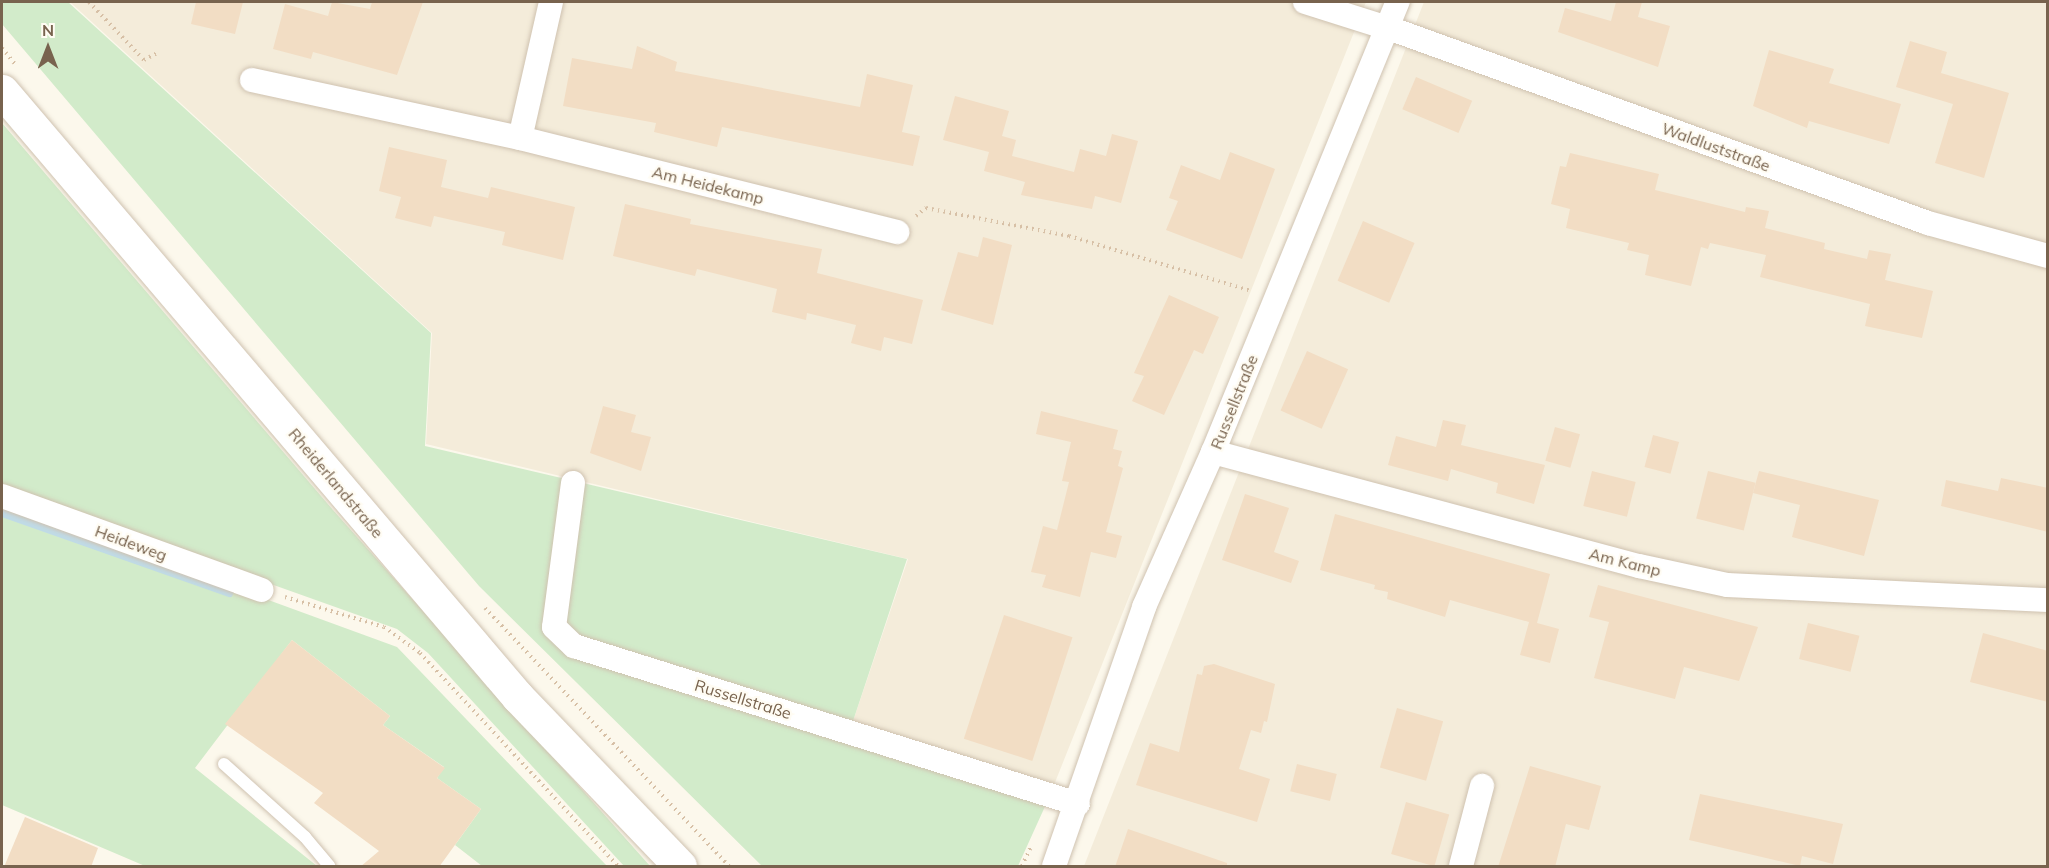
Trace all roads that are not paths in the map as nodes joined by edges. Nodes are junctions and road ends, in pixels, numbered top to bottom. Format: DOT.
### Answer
graph roads {
  1 [pos="551,2"];
  2 [pos="1305,2"];
  3 [pos="1398,2"];
  4 [pos="1388,27"];
  5 [pos="252,80"];
  6 [pos="2,91"];
  7 [pos="520,138"];
  8 [pos="897,232"];
  9 [pos="2048,256"];
  10 [pos="1214,452"];
  11 [pos="573,483"];
  12 [pos="2,496"];
  13 [pos="261,590"];
  14 [pos="2048,600"];
  15 [pos="224,764"];
  16 [pos="1482,786"];
  17 [pos="1078,804"];
  18 [pos="329,867"];
  19 [pos="680,867"];
  20 [pos="1054,867"];
  21 [pos="1461,867"];
  1 -- 7 [label="street"];
  2 -- 4 [label="street"];
  3 -- 4 [label="street, Russellstraße"];
  4 -- 9 [label="street, Waldluststraße"];
  4 -- 10 [label="street, Russellstraße"];
  5 -- 7 [label="street, Am Heidekamp"];
  6 -- 19 [label="main road, Rheiderlandstraße"];
  7 -- 8 [label="street, Am Heidekamp"];
  10 -- 14 [label="street, Am Kamp"];
  10 -- 17 [label="street, Russellstraße"];
  11 -- 17 [label="street, Russellstraße"];
  12 -- 13 [label="street, Heideweg"];
  15 -- 18 [label="lane"];
  16 -- 21 [label="street"];
  17 -- 20 [label="street, Russellstraße"];
}
